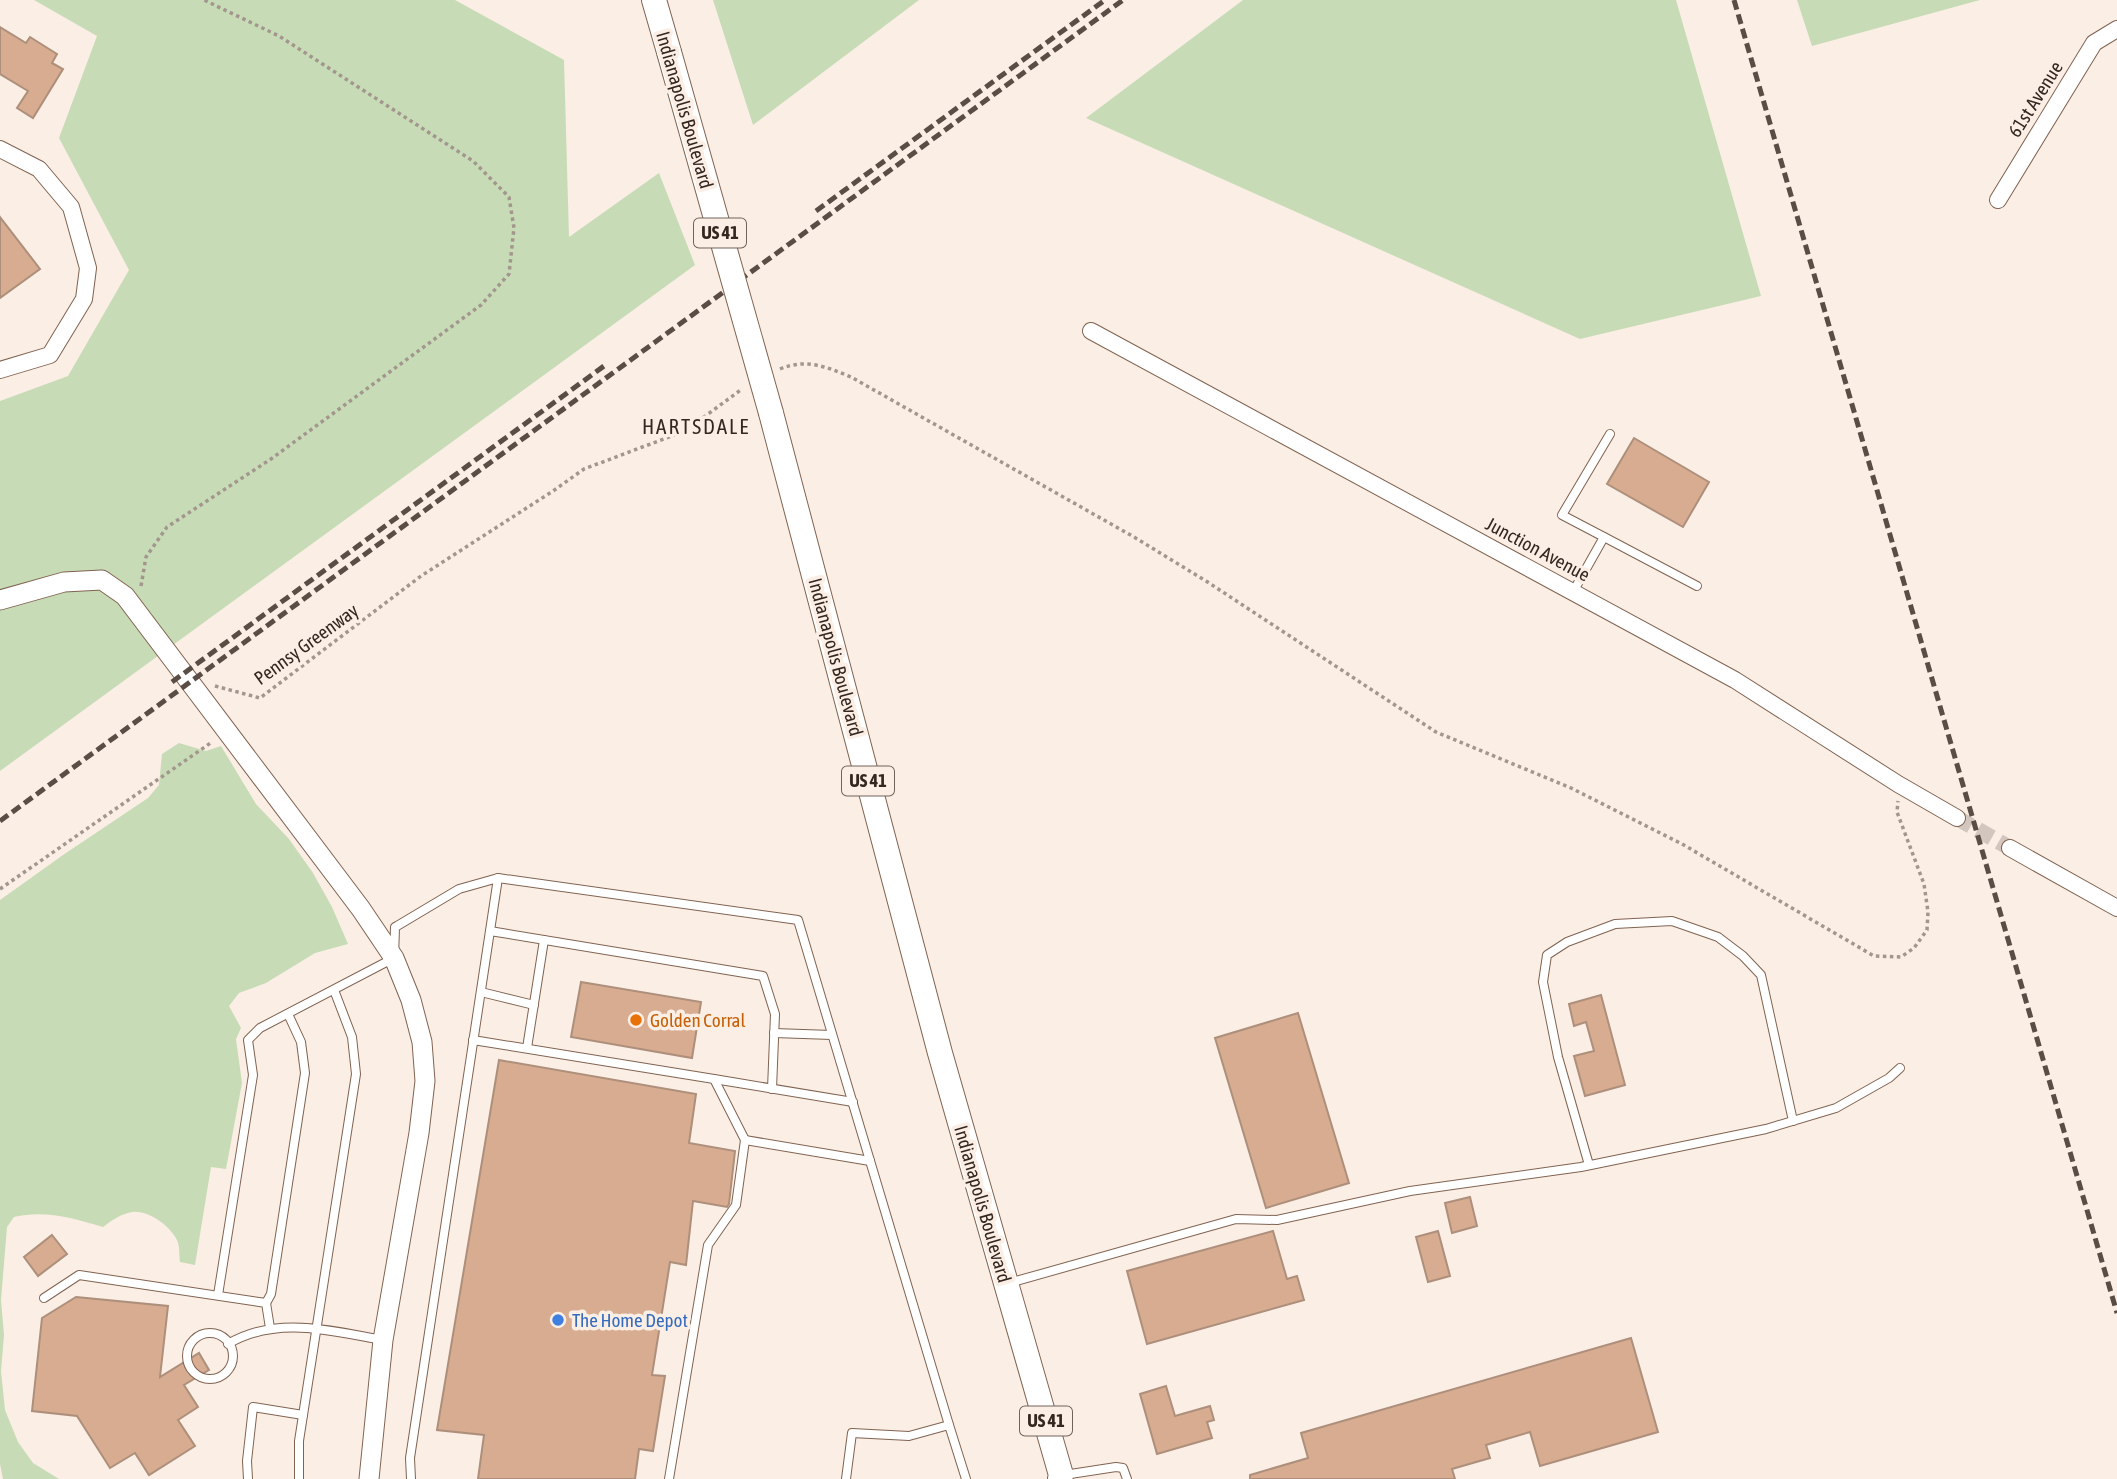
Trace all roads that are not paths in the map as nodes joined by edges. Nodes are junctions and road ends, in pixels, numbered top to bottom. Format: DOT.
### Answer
graph roads {
  1 [pos="654,0"];
  2 [pos="2117,29"];
  3 [pos="0,149"];
  4 [pos="1998,200"];
  5 [pos="1091,331"];
  6 [pos="0,369"];
  7 [pos="1610,434"];
  8 [pos="1604,537"];
  9 [pos="1697,586"];
  10 [pos="1573,592"];
  11 [pos="0,600"];
  12 [pos="1957,817"];
  13 [pos="2010,848"];
  14 [pos="498,878"];
  15 [pos="2117,908"];
  16 [pos="490,931"];
  17 [pos="544,940"];
  18 [pos="394,958"];
  19 [pos="334,990"];
  20 [pos="481,992"];
  21 [pos="534,1005"];
  22 [pos="288,1014"];
  23 [pos="774,1033"];
  24 [pos="832,1035"];
  25 [pos="473,1040"];
  26 [pos="527,1048"];
  27 [pos="1900,1068"];
  28 [pos="714,1079"];
  29 [pos="772,1089"];
  30 [pos="853,1102"];
  31 [pos="1793,1121"];
  32 [pos="745,1140"];
  33 [pos="870,1161"];
  34 [pos="1589,1165"];
  35 [pos="1006,1284"];
  36 [pos="218,1295"];
  37 [pos="44,1298"];
  38 [pos="266,1303"];
  39 [pos="270,1328"];
  40 [pos="316,1329"];
  41 [pos="383,1340"];
  42 [pos="228,1343"];
  43 [pos="303,1415"];
  44 [pos="949,1425"];
  45 [pos="1063,1478"];
  46 [pos="247,1479"];
  47 [pos="299,1479"];
  48 [pos="369,1479"];
  49 [pos="411,1479"];
  50 [pos="669,1479"];
  51 [pos="846,1479"];
  52 [pos="966,1479"];
  53 [pos="1127,1479"];
  1 -- 35 [label="highway, Indianapolis Boulevard / US 41, bridge"];
  2 -- 4 [label="street, 61st Avenue"];
  3 -- 6 [label="street"];
  5 -- 10 [label="street, Junction Avenue"];
  7 -- 8 [label="lane"];
  8 -- 9 [label="lane"];
  8 -- 10 [label="lane"];
  10 -- 12 [label="street, Junction Avenue"];
  11 -- 18 [label="street"];
  13 -- 15 [label="street"];
  14 -- 16 [label="lane"];
  14 -- 18 [label="lane"];
  14 -- 24 [label="lane"];
  16 -- 17 [label="lane"];
  16 -- 20 [label="lane"];
  17 -- 21 [label="lane"];
  17 -- 23 [label="lane"];
  18 -- 19 [label="lane"];
  18 -- 41 [label="street"];
  19 -- 22 [label="lane"];
  19 -- 40 [label="lane"];
  20 -- 21 [label="lane"];
  20 -- 25 [label="lane"];
  21 -- 26 [label="lane"];
  22 -- 36 [label="lane"];
  22 -- 38 [label="lane"];
  23 -- 24 [label="lane"];
  23 -- 29 [label="lane"];
  24 -- 30 [label="lane"];
  25 -- 26 [label="lane"];
  25 -- 49 [label="lane"];
  26 -- 28 [label="lane"];
  27 -- 31 [label="lane"];
  28 -- 29 [label="lane"];
  28 -- 32 [label="lane"];
  29 -- 30 [label="lane"];
  30 -- 33 [label="lane"];
  31 -- 34 [label="lane"];
  31 -- 34 [label="lane"];
  32 -- 33 [label="lane"];
  32 -- 50 [label="lane"];
  33 -- 44 [label="lane"];
  34 -- 35 [label="lane"];
  35 -- 45 [label="highway, Indianapolis Boulevard / US 41"];
  36 -- 37 [label="lane"];
  36 -- 38 [label="lane"];
  38 -- 39 [label="lane"];
  39 -- 40 [label="lane"];
  39 -- 42 [label="lane"];
  40 -- 41 [label="lane"];
  40 -- 43 [label="lane"];
  41 -- 48 [label="street"];
  42 -- 42 [label="lane"];
  43 -- 46 [label="lane"];
  43 -- 47 [label="lane"];
  44 -- 51 [label="lane"];
  44 -- 52 [label="lane"];
  45 -- 53 [label="lane"];
}
